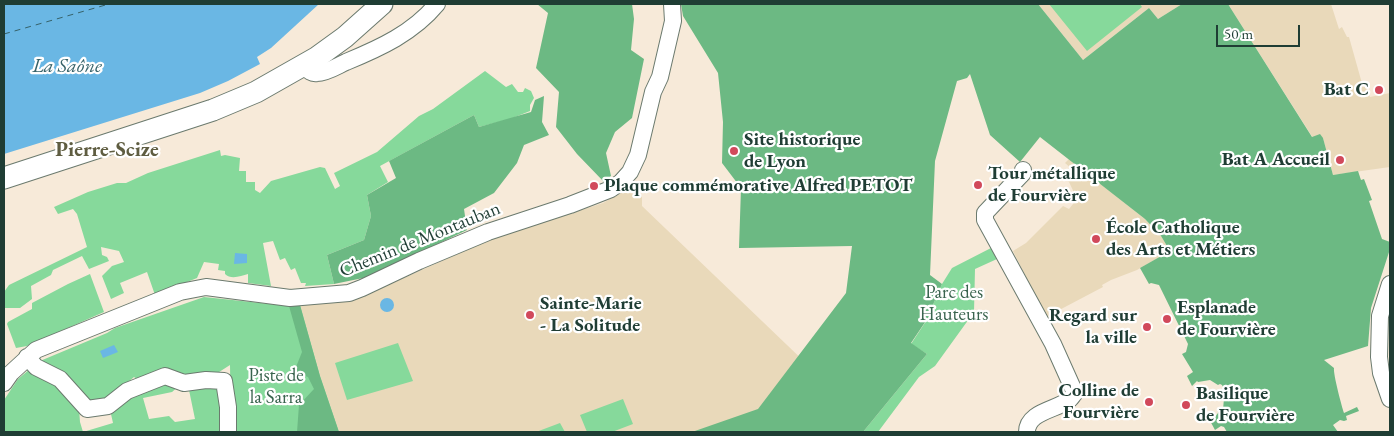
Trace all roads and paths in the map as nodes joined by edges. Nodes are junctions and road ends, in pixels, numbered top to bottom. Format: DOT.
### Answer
graph roads {
  1 [pos="382,4"];
  2 [pos="437,4"];
  3 [pos="672,4"];
  4 [pos="304,66"];
  5 [pos="1023,170"];
  6 [pos="4,178"];
  7 [pos="1390,284"];
  8 [pos="26,358"];
  9 [pos="4,383"];
  10 [pos="1390,399"];
  11 [pos="228,432"];
  12 [pos="1027,432"];
  1 -- 4 [label="main road"];
  2 -- 4 [label="street"];
  3 -- 8 [label="street, Chemin de Montauban"];
  4 -- 6 [label="main road"];
  5 -- 12 [label="street"];
  7 -- 10 [label="street"];
  8 -- 9 [label="street, Chemin de Montauban"];
  8 -- 11 [label="street"];
}
